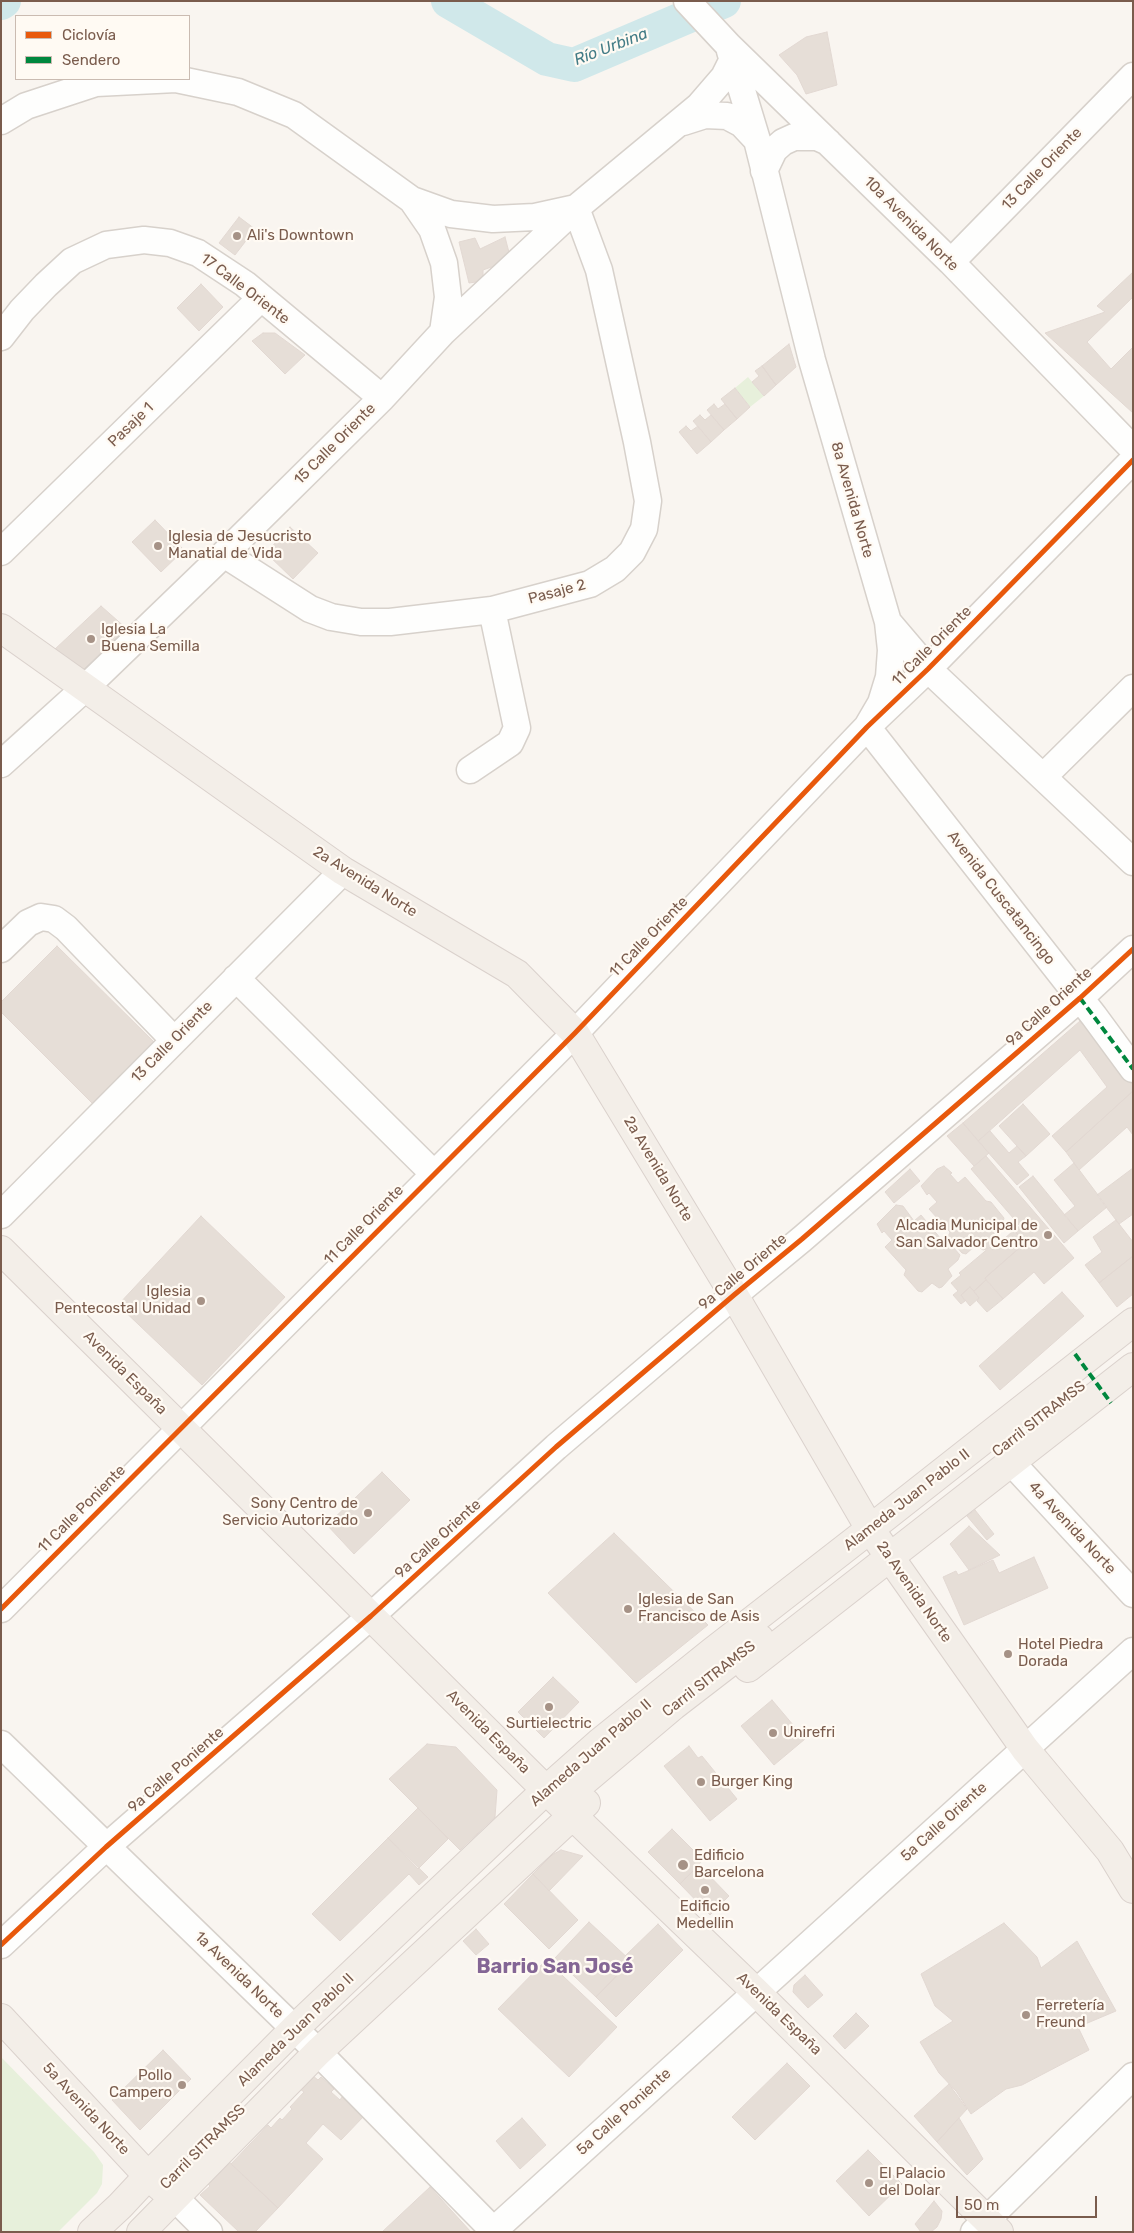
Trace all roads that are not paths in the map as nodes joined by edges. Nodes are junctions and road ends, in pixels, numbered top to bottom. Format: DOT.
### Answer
graph roads {
  1 [pos="686,1"];
  2 [pos="728,48"];
  3 [pos="1133,76"];
  4 [pos="160,80"];
  5 [pos="181,80"];
  6 [pos="742,92"];
  7 [pos="699,106"];
  8 [pos="792,107"];
  9 [pos="1,121"];
  10 [pos="672,129"];
  11 [pos="757,140"];
  12 [pos="828,142"];
  13 [pos="764,171"];
  14 [pos="412,200"];
  15 [pos="576,208"];
  16 [pos="951,262"];
  17 [pos="261,298"];
  18 [pos="443,332"];
  19 [pos="1,337"];
  20 [pos="382,398"];
  21 [pos="1133,449"];
  22 [pos="1133,460"];
  23 [pos="1,552"];
  24 [pos="224,554"];
  25 [pos="492,610"];
  26 [pos="888,622"];
  27 [pos="1,628"];
  28 [pos="928,669"];
  29 [pos="84,688"];
  30 [pos="1133,688"];
  31 [pos="867,727"];
  32 [pos="1,764"];
  33 [pos="470,770"];
  34 [pos="1044,777"];
  35 [pos="1133,862"];
  36 [pos="344,871"];
  37 [pos="1,949"];
  38 [pos="1133,949"];
  39 [pos="236,978"];
  40 [pos="1080,998"];
  41 [pos="575,1033"];
  42 [pos="174,1040"];
  43 [pos="1133,1069"];
  44 [pos="433,1173"];
  45 [pos="1,1215"];
  46 [pos="1,1250"];
  47 [pos="734,1295"];
  48 [pos="1133,1322"];
  49 [pos="1133,1346"];
  50 [pos="1133,1367"];
  51 [pos="180,1428"];
  52 [pos="1011,1462"];
  53 [pos="880,1544"];
  54 [pos="1133,1594"];
  55 [pos="1,1609"];
  56 [pos="371,1616"];
  57 [pos="1133,1651"];
  58 [pos="1,1744"];
  59 [pos="1025,1749"];
  60 [pos="559,1803"];
  61 [pos="106,1848"];
  62 [pos="1133,1889"];
  63 [pos="1,1945"];
  64 [pos="756,1992"];
  65 [pos="1,2018"];
  66 [pos="307,2041"];
  67 [pos="1133,2076"];
  68 [pos="161,2187"];
  69 [pos="987,2228"];
  70 [pos="493,2231"];
  71 [pos="92,2232"];
  72 [pos="119,2232"];
  73 [pos="141,2232"];
  74 [pos="209,2232"];
  1 -- 2 [label="street, 10a Avenida Norte"];
  2 -- 6 [label="street, 8a Avenida Norte"];
  2 -- 7 [label="street, 15 Calle Oriente"];
  2 -- 8 [label="street, 10a Avenida Norte"];
  3 -- 16 [label="street, 13 Calle Oriente"];
  4 -- 9 [label="street"];
  5 -- 14 [label="street"];
  6 -- 7 [label="street"];
  6 -- 8 [label="street"];
  6 -- 11 [label="street, 8a Avenida Norte"];
  7 -- 10 [label="street, 15 Calle Oriente"];
  8 -- 12 [label="street, 10a Avenida Norte"];
  10 -- 11 [label="street, 15 Calle Oriente"];
  10 -- 15 [label="street, 15 Calle Oriente"];
  11 -- 13 [label="street, 8a Avenida Norte"];
  12 -- 13 [label="street"];
  12 -- 16 [label="street, 10a Avenida Norte"];
  13 -- 26 [label="street, 8a Avenida Norte"];
  14 -- 15 [label="street"];
  14 -- 18 [label="street"];
  15 -- 18 [label="street, 15 Calle Oriente"];
  15 -- 25 [label="street, Pasaje 2"];
  16 -- 21 [label="street, 10a Avenida Norte"];
  17 -- 19 [label="street, 17 Calle Oriente"];
  17 -- 20 [label="street, 17 Calle Oriente"];
  17 -- 23 [label="street, Pasaje 1"];
  18 -- 20 [label="street, 15 Calle Oriente"];
  20 -- 24 [label="street, 15 Calle Oriente"];
  22 -- 28 [label="street, 11 Calle Oriente"];
  24 -- 25 [label="street, Pasaje 2"];
  24 -- 29 [label="street, 15 Calle Oriente"];
  25 -- 33 [label="street"];
  26 -- 28 [label="street, 8a Avenida Norte"];
  26 -- 31 [label="street"];
  27 -- 29 [label="main road, 2a Avenida Norte"];
  28 -- 31 [label="street, 11 Calle Oriente"];
  28 -- 34 [label="street, 8a Avenida Norte"];
  29 -- 32 [label="street, 15 Calle Oriente"];
  29 -- 36 [label="main road, 2a Avenida Norte"];
  30 -- 34 [label="street"];
  31 -- 40 [label="street, Avenida Cuscatancingo"];
  31 -- 41 [label="street, 11 Calle Oriente"];
  34 -- 35 [label="street, 8a Avenida Norte"];
  36 -- 39 [label="street, 13 Calle Oriente"];
  36 -- 41 [label="main road, 2a Avenida Norte"];
  37 -- 42 [label="street"];
  38 -- 40 [label="street, 9a Calle Oriente"];
  39 -- 42 [label="street, 13 Calle Oriente"];
  39 -- 44 [label="street"];
  40 -- 43 [label="street, Avenida Cuscatancingo"];
  40 -- 47 [label="street, 9a Calle Oriente"];
  41 -- 44 [label="street, 11 Calle Oriente"];
  41 -- 47 [label="main road, 2a Avenida Norte"];
  42 -- 45 [label="street, 13 Calle Oriente"];
  44 -- 51 [label="street, 11 Calle Oriente"];
  46 -- 51 [label="main road, Avenida España"];
  47 -- 53 [label="main road, 2a Avenida Norte"];
  47 -- 56 [label="street, 9a Calle Oriente"];
  48 -- 53 [label="main road, Alameda Juan Pablo II"];
  49 -- 53 [label="main road, Carril SITRAMSS"];
  50 -- 52 [label="main road, Alameda Juan Pablo II"];
  51 -- 55 [label="street, 11 Calle Poniente"];
  51 -- 56 [label="main road, Avenida España"];
  52 -- 53 [label="main road, Alameda Juan Pablo II"];
  52 -- 54 [label="street, 4a Avenida Norte"];
  53 -- 59 [label="main road, 2a Avenida Norte"];
  53 -- 60 [label="main road, Alameda Juan Pablo II"];
  53 -- 60 [label="main road, Alameda Juan Pablo II"];
  56 -- 60 [label="main road, Avenida España"];
  56 -- 61 [label="street, 9a Calle Poniente"];
  57 -- 59 [label="street, 5a Calle Oriente"];
  58 -- 61 [label="street, 1a Avenida Norte"];
  59 -- 62 [label="main road, 2a Avenida Norte"];
  59 -- 64 [label="street, 5a Calle Oriente"];
  60 -- 64 [label="main road, Avenida España"];
  60 -- 66 [label="main road, Alameda Juan Pablo II"];
  60 -- 66 [label="main road, Alameda Juan Pablo II"];
  61 -- 63 [label="street, 9a Calle Poniente"];
  61 -- 66 [label="street, 1a Avenida Norte"];
  64 -- 69 [label="main road, Avenida España"];
  64 -- 70 [label="street, 5a Calle Poniente"];
  65 -- 68 [label="main road, 5a Avenida Norte"];
  66 -- 68 [label="main road, Alameda Juan Pablo II"];
  66 -- 70 [label="street, 1a Avenida Norte"];
  67 -- 69 [label="street"];
  68 -- 71 [label="main road, Alameda Juan Pablo II"];
  68 -- 72 [label="main road, Carril SITRAMSS"];
  68 -- 73 [label="main road, Alameda Juan Pablo II"];
  68 -- 74 [label="street"];
}
